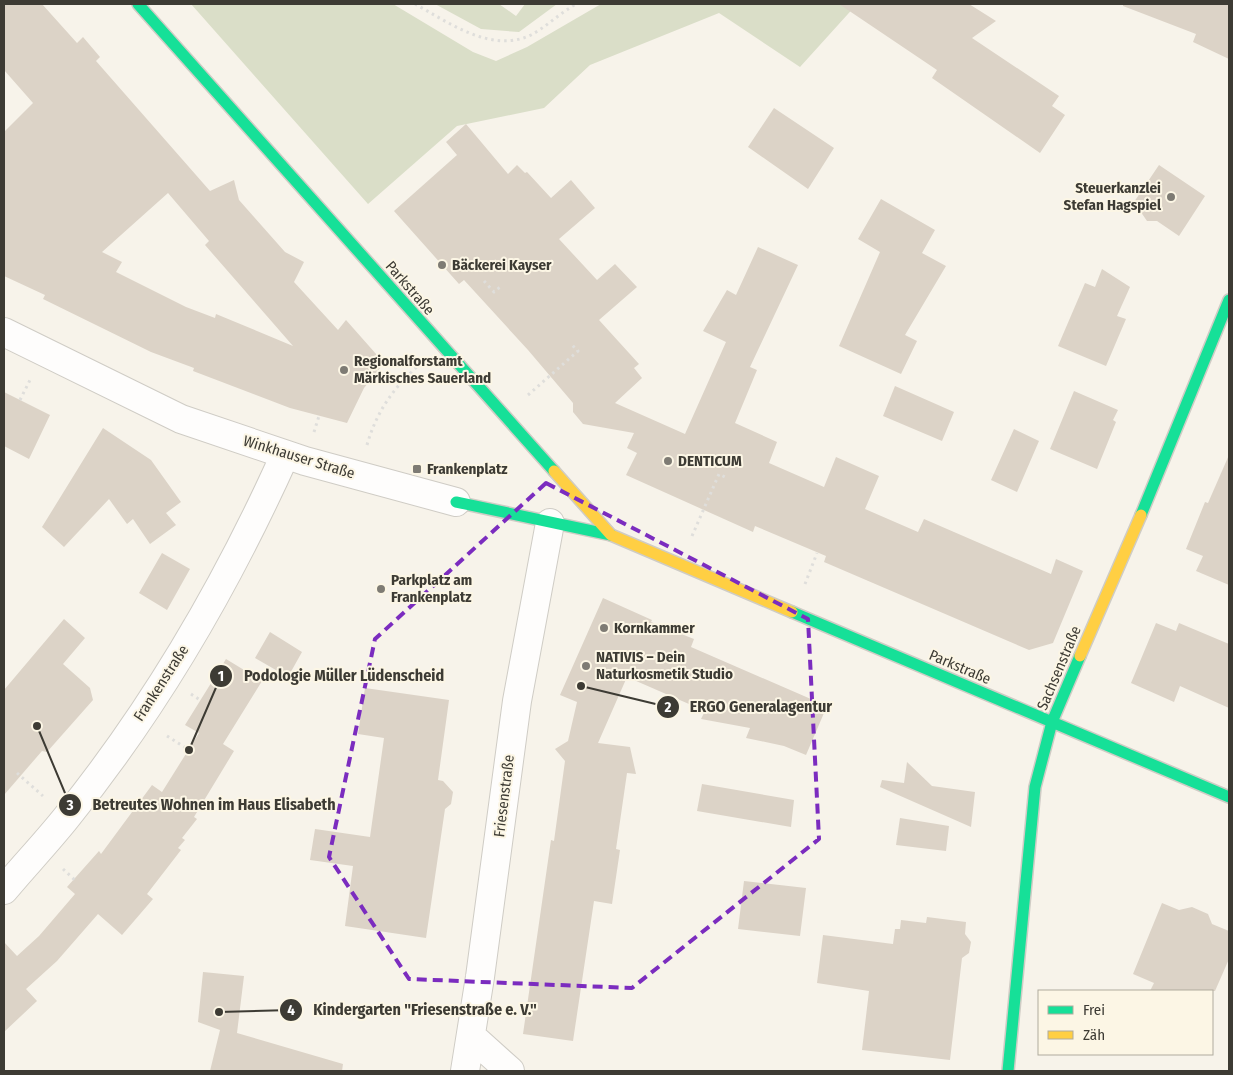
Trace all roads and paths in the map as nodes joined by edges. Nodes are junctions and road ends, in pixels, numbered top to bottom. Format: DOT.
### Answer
graph roads {
  1 [pos="138,4"];
  2 [pos="415,4"];
  3 [pos="576,4"];
  4 [pos="484,281"];
  5 [pos="500,287"];
  6 [pos="1229,300"];
  7 [pos="4,332"];
  8 [pos="572,345"];
  9 [pos="416,368"];
  10 [pos="31,377"];
  11 [pos="533,391"];
  12 [pos="20,400"];
  13 [pos="285,455"];
  14 [pos="360,476"];
  15 [pos="727,478"];
  16 [pos="456,502"];
  17 [pos="550,523"];
  18 [pos="611,535"];
  19 [pos="680,564"];
  20 [pos="1052,722"];
  21 [pos="1229,797"];
  22 [pos="66,872"];
  23 [pos="77,882"];
  24 [pos="4,890"];
  25 [pos="471,1036"];
  26 [pos="465,1071"];
  27 [pos="510,1071"];
  28 [pos="1008,1071"];
  1 -- 18 [label="street, Parkstraße"];
  2 -- 3 [label="path"];
  4 -- 5 [label="path"];
  6 -- 20 [label="street, Sachsenstraße"];
  7 -- 13 [label="street, Winkhauser Straße"];
  8 -- 11 [label="path"];
  9 -- 14 [label="path"];
  10 -- 12 [label="path"];
  13 -- 14 [label="street, Winkhauser Straße"];
  13 -- 24 [label="street, Frankenstraße"];
  14 -- 16 [label="street, Winkhauser Straße"];
  15 -- 19 [label="path"];
  16 -- 17 [label="street, Winkhauser Straße"];
  17 -- 18 [label="street, Winkhauser Straße"];
  17 -- 25 [label="street, Friesenstraße"];
  18 -- 19 [label="street, Parkstraße"];
  19 -- 20 [label="street, Parkstraße"];
  20 -- 21 [label="street, Parkstraße"];
  20 -- 28 [label="street, Sachsenstraße"];
  22 -- 23 [label="path"];
  25 -- 26 [label="street, Friesenstraße"];
  25 -- 27 [label="street"];
}
